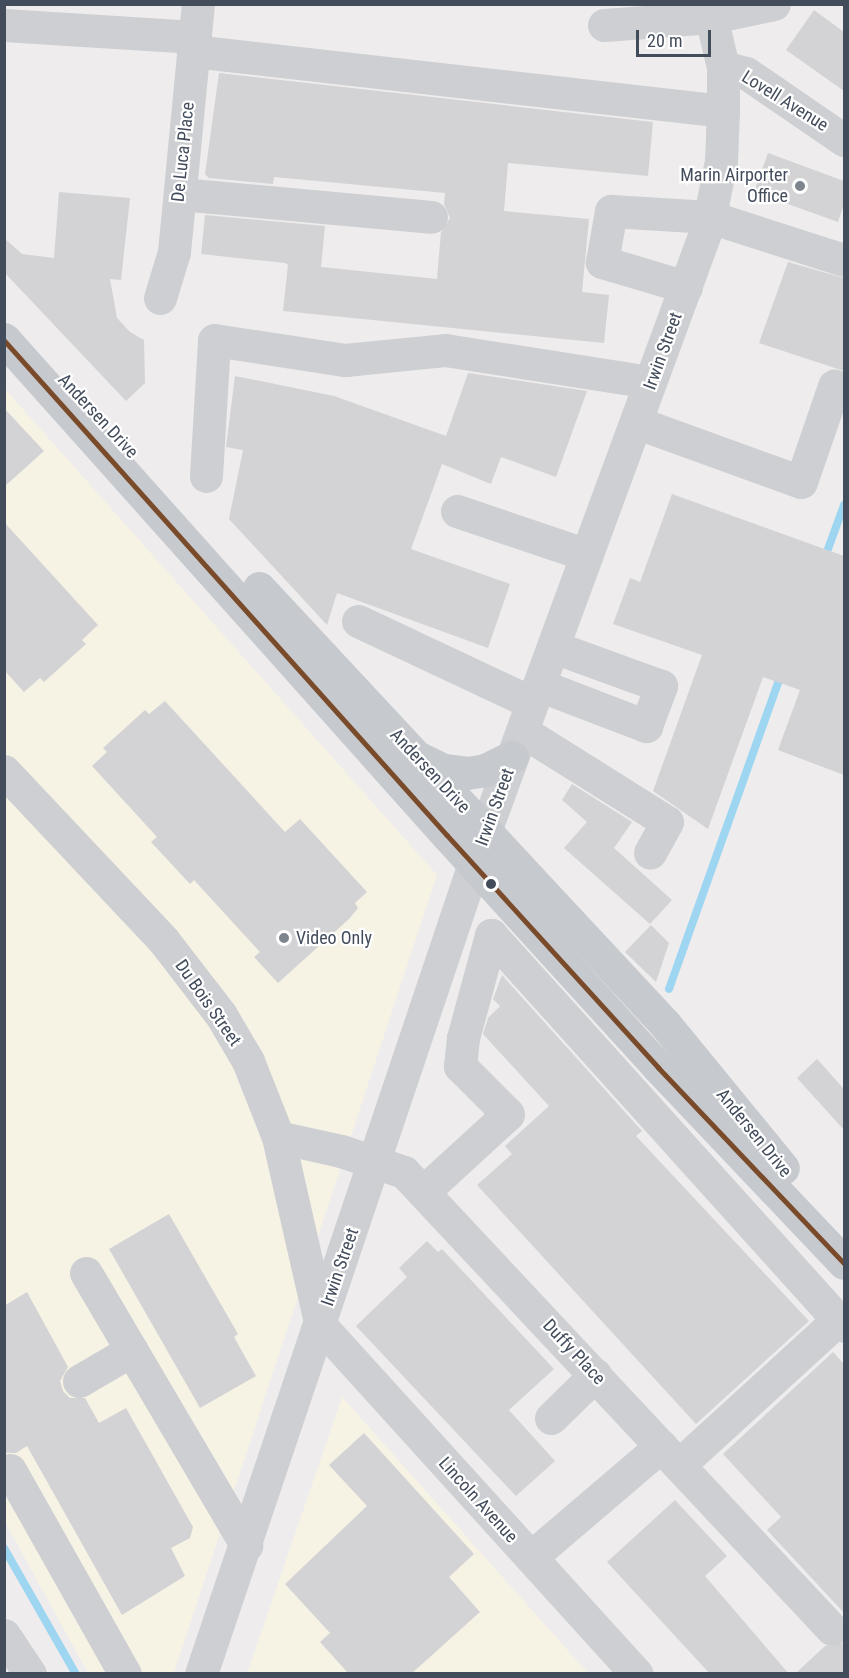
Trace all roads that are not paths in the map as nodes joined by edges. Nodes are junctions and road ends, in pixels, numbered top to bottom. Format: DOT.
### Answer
graph roads {
  1 [pos="198,4"];
  2 [pos="774,4"];
  3 [pos="710,11"];
  4 [pos="604,25"];
  5 [pos="4,26"];
  6 [pos="194,44"];
  7 [pos="723,67"];
  8 [pos="723,111"];
  9 [pos="844,140"];
  10 [pos="180,194"];
  11 [pos="711,217"];
  12 [pos="431,218"];
  13 [pos="844,260"];
  14 [pos="686,287"];
  15 [pos="160,298"];
  16 [pos="4,315"];
  17 [pos="4,339"];
  18 [pos="651,382"];
  19 [pos="834,386"];
  20 [pos="638,423"];
  21 [pos="206,476"];
  22 [pos="457,511"];
  23 [pos="586,555"];
  24 [pos="358,621"];
  25 [pos="553,647"];
  26 [pos="526,719"];
  27 [pos="418,758"];
  28 [pos="4,771"];
  29 [pos="485,831"];
  30 [pos="650,853"];
  31 [pos="475,864"];
  32 [pos="278,1137"];
  33 [pos="377,1162"];
  34 [pos="423,1192"];
  35 [pos="844,1236"];
  36 [pos="844,1263"];
  37 [pos="86,1273"];
  38 [pos="842,1323"];
  39 [pos="321,1326"];
  40 [pos="132,1350"];
  41 [pos="595,1375"];
  42 [pos="79,1381"];
  43 [pos="551,1418"];
  44 [pos="670,1455"];
  45 [pos="10,1470"];
  46 [pos="246,1545"];
  47 [pos="531,1557"];
  48 [pos="832,1629"];
  49 [pos="4,1635"];
  50 [pos="30,1674"];
  51 [pos="125,1674"];
  52 [pos="201,1674"];
  53 [pos="637,1674"];
  1 -- 6 [label="street, De Luca Place"];
  2 -- 3 [label="street"];
  3 -- 4 [label="street"];
  3 -- 7 [label="street, Irwin Street"];
  5 -- 6 [label="street"];
  6 -- 8 [label="street"];
  6 -- 10 [label="street, De Luca Place"];
  7 -- 8 [label="street, Irwin Street"];
  7 -- 9 [label="street, Lovell Avenue"];
  8 -- 11 [label="street, Irwin Street"];
  10 -- 12 [label="street"];
  10 -- 15 [label="street, De Luca Place"];
  11 -- 13 [label="street"];
  11 -- 14 [label="street, Irwin Street"];
  11 -- 14 [label="street"];
  14 -- 18 [label="street, Irwin Street"];
  16 -- 27 [label="main road, Andersen Drive"];
  17 -- 31 [label="main road, Andersen Drive"];
  18 -- 20 [label="street, Irwin Street"];
  18 -- 21 [label="street"];
  19 -- 20 [label="street"];
  20 -- 23 [label="street, Irwin Street"];
  22 -- 23 [label="street"];
  23 -- 25 [label="street, Irwin Street"];
  24 -- 26 [label="street"];
  25 -- 26 [label="street, Irwin Street"];
  25 -- 26 [label="street"];
  26 -- 27 [label="main road"];
  26 -- 29 [label="street, Irwin Street"];
  26 -- 30 [label="street"];
  27 -- 29 [label="main road, Andersen Drive"];
  28 -- 32 [label="street, Du Bois Street"];
  29 -- 31 [label="street, Irwin Street"];
  29 -- 35 [label="main road, Andersen Drive"];
  31 -- 33 [label="street, Irwin Street"];
  31 -- 36 [label="main road, Andersen Drive"];
  32 -- 33 [label="street, Duffy Place"];
  32 -- 39 [label="street, Du Bois Street"];
  33 -- 34 [label="street, Duffy Place"];
  33 -- 39 [label="street, Irwin Street"];
  34 -- 38 [label="street"];
  34 -- 41 [label="street, Duffy Place"];
  37 -- 40 [label="street"];
  38 -- 44 [label="street"];
  39 -- 46 [label="street, Irwin Street"];
  39 -- 47 [label="street, Lincoln Avenue"];
  40 -- 42 [label="street"];
  40 -- 46 [label="street"];
  41 -- 43 [label="street"];
  41 -- 44 [label="street, Duffy Place"];
  44 -- 47 [label="street"];
  44 -- 48 [label="street, Duffy Place"];
  45 -- 51 [label="street"];
  46 -- 52 [label="street, Irwin Street"];
  47 -- 53 [label="street, Lincoln Avenue"];
  49 -- 50 [label="street"];
}
